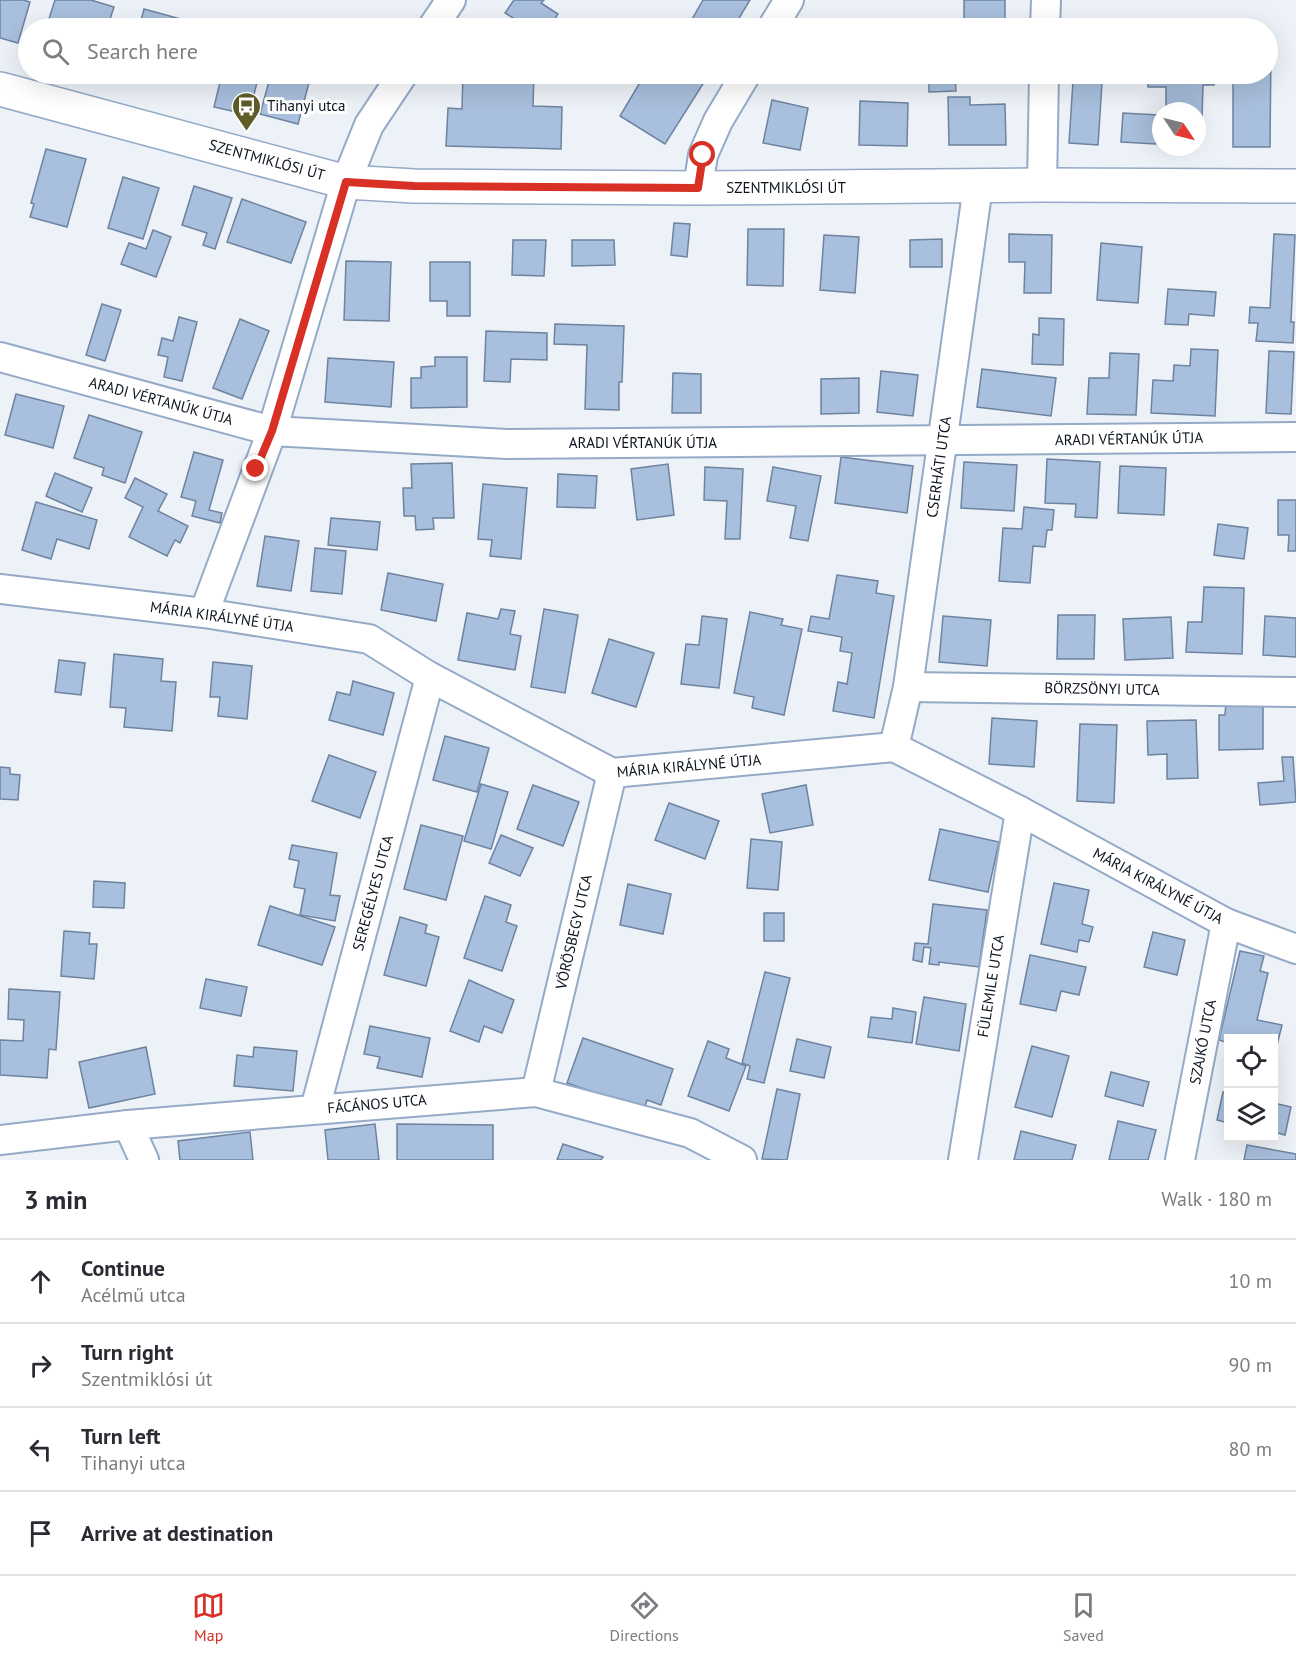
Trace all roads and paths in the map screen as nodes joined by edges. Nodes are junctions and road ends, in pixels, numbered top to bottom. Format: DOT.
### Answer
graph roads {
  1 [pos="451,0"];
  2 [pos="789,0"];
  3 [pos="1046,0"];
  4 [pos="439,18"];
  5 [pos="778,18"];
  6 [pos="1045,18"];
  7 [pos="396,84"];
  8 [pos="740,84"];
  9 [pos="1044,84"];
  10 [pos="0,89"];
  11 [pos="346,182"];
  12 [pos="1042,185"];
  13 [pos="978,186"];
  14 [pos="1296,186"];
  15 [pos="698,188"];
  16 [pos="0,357"];
  17 [pos="272,431"];
  18 [pos="1296,437"];
  19 [pos="943,441"];
  20 [pos="0,589"];
  21 [pos="204,613"];
  22 [pos="430,677"];
  23 [pos="908,687"];
  24 [pos="1296,692"];
  25 [pos="894,747"];
  26 [pos="612,774"];
  27 [pos="1020,811"];
  28 [pos="1226,923"];
  29 [pos="1296,949"];
  30 [pos="536,1092"];
  31 [pos="315,1109"];
  32 [pos="128,1125"];
  33 [pos="0,1140"];
  34 [pos="144,1160"];
  35 [pos="742,1160"];
  36 [pos="963,1160"];
  37 [pos="1180,1160"];
  1 -- 4 [label="street"];
  2 -- 5 [label="street"];
  3 -- 6 [label="street"];
  7 -- 11 [label="street"];
  8 -- 15 [label="street"];
  9 -- 12 [label="street"];
  10 -- 11 [label="street, SZENTMIKLÓSI ÚT"];
  11 -- 15 [label="street, SZENTMIKLÓSI ÚT"];
  11 -- 17 [label="street"];
  12 -- 13 [label="street, SZENTMIKLÓSI ÚT"];
  12 -- 14 [label="street, SZENTMIKLÓSI ÚT"];
  13 -- 15 [label="street, SZENTMIKLÓSI ÚT"];
  13 -- 19 [label="street, CSERHÁTI UTCA"];
  16 -- 17 [label="street, ARADI VÉRTANÚK ÚTJA"];
  17 -- 19 [label="street, ARADI VÉRTANÚK ÚTJA"];
  17 -- 21 [label="street"];
  18 -- 19 [label="street, ARADI VÉRTANÚK ÚTJA"];
  19 -- 23 [label="street, CSERHÁTI UTCA"];
  20 -- 21 [label="street, MÁRIA KIRÁLYNÉ ÚTJA"];
  21 -- 22 [label="street, MÁRIA KIRÁLYNÉ ÚTJA"];
  22 -- 26 [label="street, MÁRIA KIRÁLYNÉ ÚTJA"];
  22 -- 31 [label="street, SEREGÉLYES UTCA"];
  23 -- 24 [label="street, BÖRZSÖNYI UTCA"];
  23 -- 25 [label="street, CSERHÁTI UTCA"];
  25 -- 26 [label="street, MÁRIA KIRÁLYNÉ ÚTJA"];
  25 -- 27 [label="street, MÁRIA KIRÁLYNÉ ÚTJA"];
  26 -- 30 [label="street, VÖRÖSBEGY UTCA"];
  27 -- 28 [label="street, MÁRIA KIRÁLYNÉ ÚTJA"];
  27 -- 36 [label="street, FÜLEMILE UTCA"];
  28 -- 29 [label="street, MÁRIA KIRÁLYNÉ ÚTJA"];
  28 -- 37 [label="street, SZAJKÓ UTCA"];
  30 -- 31 [label="street, FÁCÁNOS UTCA"];
  30 -- 35 [label="street, FÁCÁNOS UTCA"];
  31 -- 32 [label="street, FÁCÁNOS UTCA"];
  32 -- 33 [label="street, FÁCÁNOS UTCA"];
  32 -- 34 [label="street"];
}
